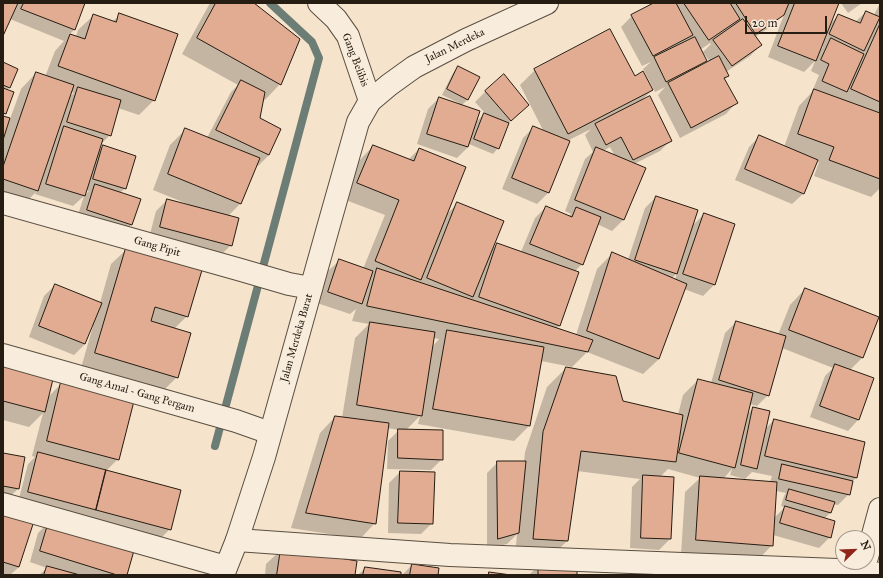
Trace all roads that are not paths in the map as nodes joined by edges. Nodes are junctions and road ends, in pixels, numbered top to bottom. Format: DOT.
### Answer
graph roads {
  1 [pos="319,3"];
  2 [pos="545,3"];
  3 [pos="370,101"];
  4 [pos="3,203"];
  5 [pos="312,288"];
  6 [pos="3,355"];
  7 [pos="270,433"];
  8 [pos="3,504"];
  9 [pos="880,508"];
  10 [pos="875,533"];
  11 [pos="237,540"];
  12 [pos="835,567"];
  13 [pos="224,571"];
  1 -- 3 [label="street, Gang Belibis"];
  2 -- 3 [label="street, Jalan Merdeka"];
  3 -- 5 [label="street, Jalan Merdeka Barat"];
  4 -- 5 [label="street, Gang Pipit"];
  5 -- 7 [label="street, Jalan Merdeka Barat"];
  6 -- 7 [label="street, Gang Amal - Gang Pergam"];
  7 -- 11 [label="street, Jalan Merdeka Barat"];
  8 -- 13 [label="street"];
  9 -- 10 [label="street"];
  11 -- 12 [label="street"];
  11 -- 13 [label="street, Jalan Merdeka Barat"];
}
